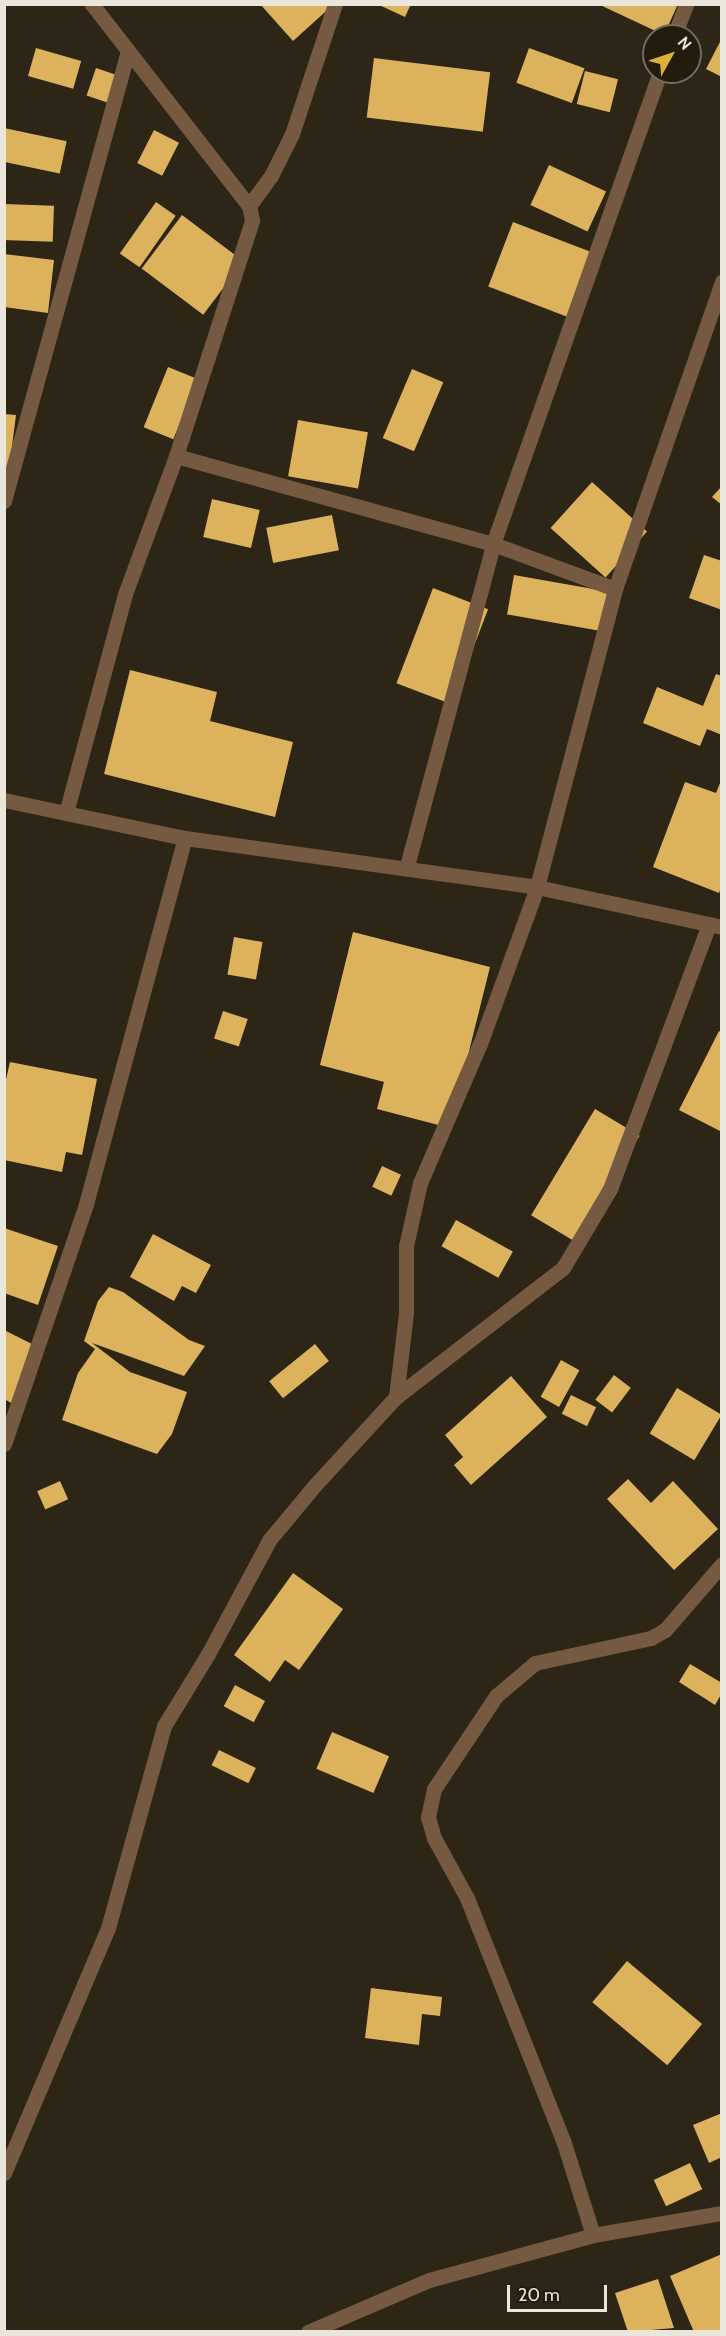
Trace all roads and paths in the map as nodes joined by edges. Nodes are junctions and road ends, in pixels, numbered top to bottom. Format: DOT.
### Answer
graph roads {
  1 [pos="92,4"];
  2 [pos="335,4"];
  3 [pos="686,4"];
  4 [pos="678,24"];
  5 [pos="128,51"];
  6 [pos="656,84"];
  7 [pos="249,206"];
  8 [pos="722,281"];
  9 [pos="176,456"];
  10 [pos="4,501"];
  11 [pos="493,544"];
  12 [pos="615,589"];
  13 [pos="4,800"];
  14 [pos="66,813"];
  15 [pos="185,838"];
  16 [pos="407,866"];
  17 [pos="537,887"];
  18 [pos="715,925"];
  19 [pos="396,1397"];
  20 [pos="4,1444"];
  21 [pos="722,1564"];
  22 [pos="4,2173"];
  23 [pos="720,2217"];
  24 [pos="593,2235"];
  25 [pos="308,2331"];
  1 -- 5 [label="street"];
  2 -- 7 [label="street"];
  3 -- 4 [label="street"];
  5 -- 7 [label="street"];
  5 -- 10 [label="street"];
  6 -- 11 [label="street"];
  7 -- 9 [label="street"];
  8 -- 12 [label="street"];
  9 -- 11 [label="street"];
  9 -- 14 [label="street"];
  11 -- 12 [label="street"];
  11 -- 16 [label="street"];
  12 -- 17 [label="street"];
  13 -- 14 [label="street"];
  14 -- 15 [label="street"];
  15 -- 16 [label="street"];
  15 -- 20 [label="street"];
  16 -- 17 [label="street"];
  17 -- 18 [label="street"];
  17 -- 19 [label="street"];
  18 -- 19 [label="street"];
  19 -- 22 [label="street"];
  21 -- 24 [label="street"];
  23 -- 24 [label="street"];
  24 -- 25 [label="street"];
}
